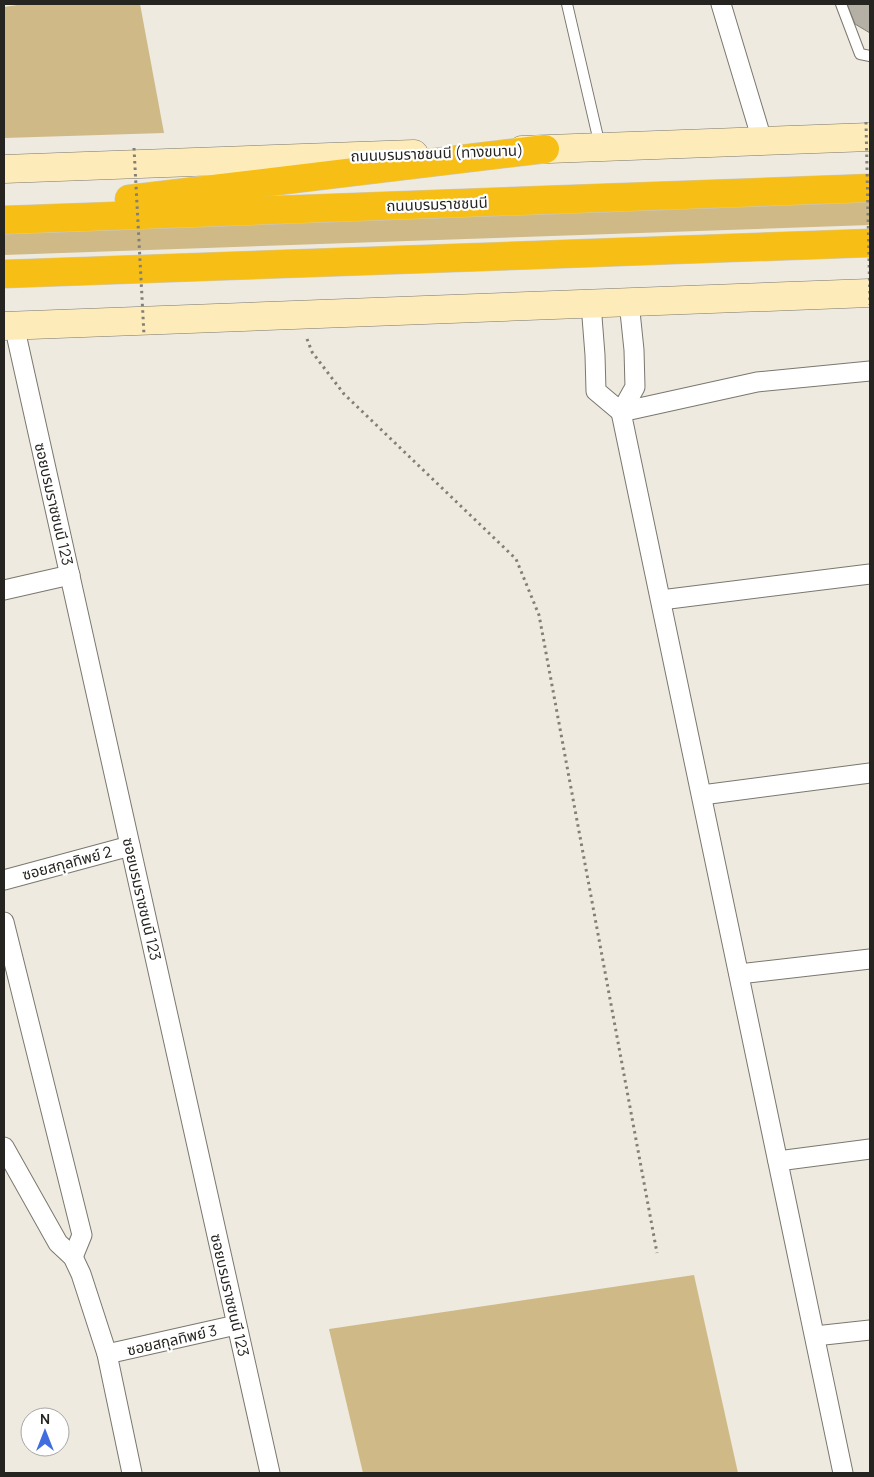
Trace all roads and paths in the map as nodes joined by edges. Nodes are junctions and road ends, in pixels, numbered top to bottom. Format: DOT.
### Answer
graph roads {
  1 [pos="567,4"];
  2 [pos="721,4"];
  3 [pos="841,4"];
  4 [pos="870,56"];
  5 [pos="868,129"];
  6 [pos="762,140"];
  7 [pos="600,147"];
  8 [pos="134,148"];
  9 [pos="545,149"];
  10 [pos="4,169"];
  11 [pos="870,188"];
  12 [pos="4,219"];
  13 [pos="870,243"];
  14 [pos="4,274"];
  15 [pos="870,293"];
  16 [pos="629,302"];
  17 [pos="591,304"];
  18 [pos="870,305"];
  19 [pos="298,315"];
  20 [pos="9,326"];
  21 [pos="144,335"];
  22 [pos="870,371"];
  23 [pos="621,412"];
  24 [pos="870,574"];
  25 [pos="70,575"];
  26 [pos="4,590"];
  27 [pos="661,600"];
  28 [pos="870,772"];
  29 [pos="702,795"];
  30 [pos="130,846"];
  31 [pos="4,880"];
  32 [pos="4,922"];
  33 [pos="870,959"];
  34 [pos="739,974"];
  35 [pos="4,1147"];
  36 [pos="870,1149"];
  37 [pos="778,1161"];
  38 [pos="657,1253"];
  39 [pos="73,1257"];
  40 [pos="236,1325"];
  41 [pos="870,1330"];
  42 [pos="814,1336"];
  43 [pos="108,1354"];
  44 [pos="132,1473"];
  45 [pos="270,1473"];
  46 [pos="843,1473"];
  1 -- 7 [label="lane"];
  2 -- 6 [label="street"];
  3 -- 4 [label="lane"];
  5 -- 6 [label="main road, ถนนบรมราชชนนี (ทางขนาน)"];
  5 -- 18 [label="path, bridge"];
  6 -- 7 [label="main road, ถนนบรมราชชนนี (ทางขนาน)"];
  7 -- 9 [label="main road, ถนนบรมราชชนนี (ทางขนาน)"];
  8 -- 21 [label="path, bridge"];
  9 -- 10 [label="main road, ถนนบรมราชชนนี (ทางขนาน)"];
  9 -- 12 [label="highway"];
  11 -- 12 [label="highway, ถนนบรมราชชนนี"];
  13 -- 14 [label="highway"];
  15 -- 16 [label="main road"];
  16 -- 17 [label="main road"];
  16 -- 23 [label="street"];
  17 -- 19 [label="main road"];
  17 -- 23 [label="street"];
  19 -- 20 [label="main road"];
  19 -- 38 [label="path"];
  20 -- 25 [label="street, ซอยบรมราชชนนี 123"];
  22 -- 23 [label="street"];
  23 -- 27 [label="street"];
  24 -- 27 [label="street"];
  25 -- 26 [label="street"];
  25 -- 30 [label="street, ซอยบรมราชชนนี 123"];
  27 -- 29 [label="street"];
  28 -- 29 [label="street"];
  29 -- 34 [label="street"];
  30 -- 31 [label="street, ซอยสกุลทิพย์ 2"];
  30 -- 40 [label="street, ซอยบรมราชชนนี 123"];
  32 -- 39 [label="street"];
  33 -- 34 [label="street"];
  34 -- 37 [label="street"];
  35 -- 39 [label="street"];
  36 -- 37 [label="street"];
  37 -- 42 [label="street"];
  39 -- 43 [label="street"];
  40 -- 43 [label="street, ซอยสกุลทิพย์ 3"];
  40 -- 45 [label="street, ซอยบรมราชชนนี 123"];
  41 -- 42 [label="street"];
  42 -- 46 [label="street"];
  43 -- 44 [label="street"];
}
